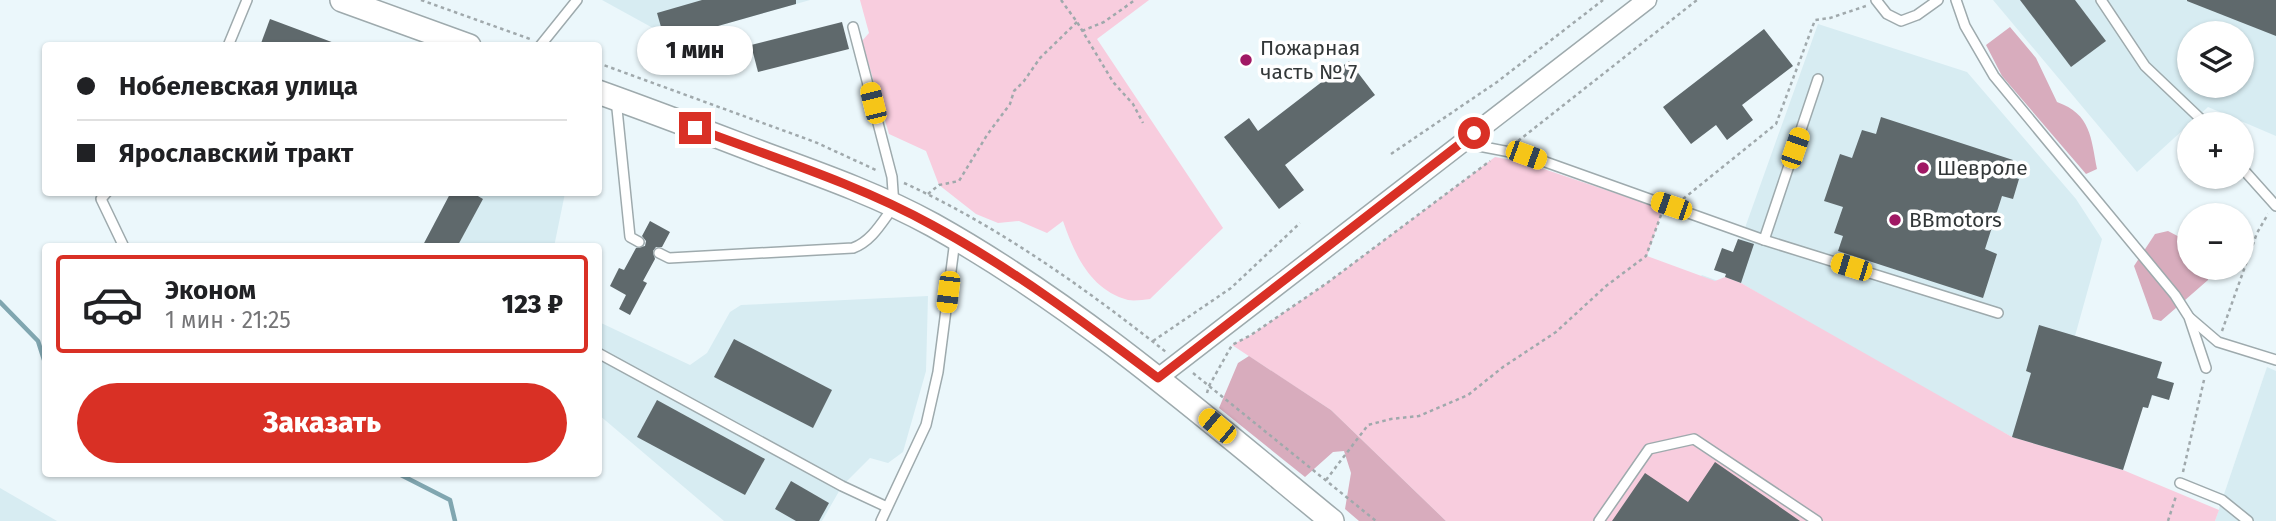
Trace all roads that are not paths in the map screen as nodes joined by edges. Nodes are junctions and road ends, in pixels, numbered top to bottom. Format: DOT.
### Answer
graph roads {
  1 [pos="247,0"];
  2 [pos="342,0"];
  3 [pos="577,0"];
  4 [pos="1647,0"];
  5 [pos="1938,0"];
  6 [pos="1956,0"];
  7 [pos="2101,0"];
  8 [pos="1878,2"];
  9 [pos="853,27"];
  10 [pos="230,42"];
  11 [pos="458,42"];
  12 [pos="543,42"];
  13 [pos="1818,79"];
  14 [pos="607,95"];
  15 [pos="2193,112"];
  16 [pos="1461,143"];
  17 [pos="2254,181"];
  18 [pos="104,196"];
  19 [pos="894,205"];
  20 [pos="2276,206"];
  21 [pos="955,238"];
  22 [pos="1764,240"];
  23 [pos="639,242"];
  24 [pos="122,243"];
  25 [pos="659,253"];
  26 [pos="1998,313"];
  27 [pos="2189,317"];
  28 [pos="602,355"];
  29 [pos="2276,360"];
  30 [pos="2206,368"];
  31 [pos="1158,378"];
  32 [pos="2180,483"];
  33 [pos="887,507"];
  34 [pos="881,521"];
  35 [pos="1332,521"];
  36 [pos="1599,521"];
  37 [pos="1817,521"];
  38 [pos="2248,521"];
  1 -- 10 [label="lane"];
  2 -- 11 [label="street"];
  3 -- 12 [label="lane"];
  4 -- 16 [label="street"];
  5 -- 8 [label="lane"];
  6 -- 27 [label="lane"];
  7 -- 15 [label="lane"];
  9 -- 19 [label="lane"];
  13 -- 22 [label="lane"];
  14 -- 19 [label="street"];
  14 -- 23 [label="lane"];
  16 -- 22 [label="lane"];
  16 -- 31 [label="street"];
  17 -- 20 [label="lane"];
  18 -- 24 [label="lane"];
  19 -- 21 [label="street"];
  19 -- 25 [label="lane"];
  21 -- 31 [label="street"];
  21 -- 33 [label="lane"];
  22 -- 26 [label="lane"];
  27 -- 29 [label="lane"];
  27 -- 30 [label="lane"];
  28 -- 33 [label="lane"];
  31 -- 35 [label="street"];
  32 -- 38 [label="lane"];
  33 -- 34 [label="lane"];
  36 -- 37 [label="lane"];
}
